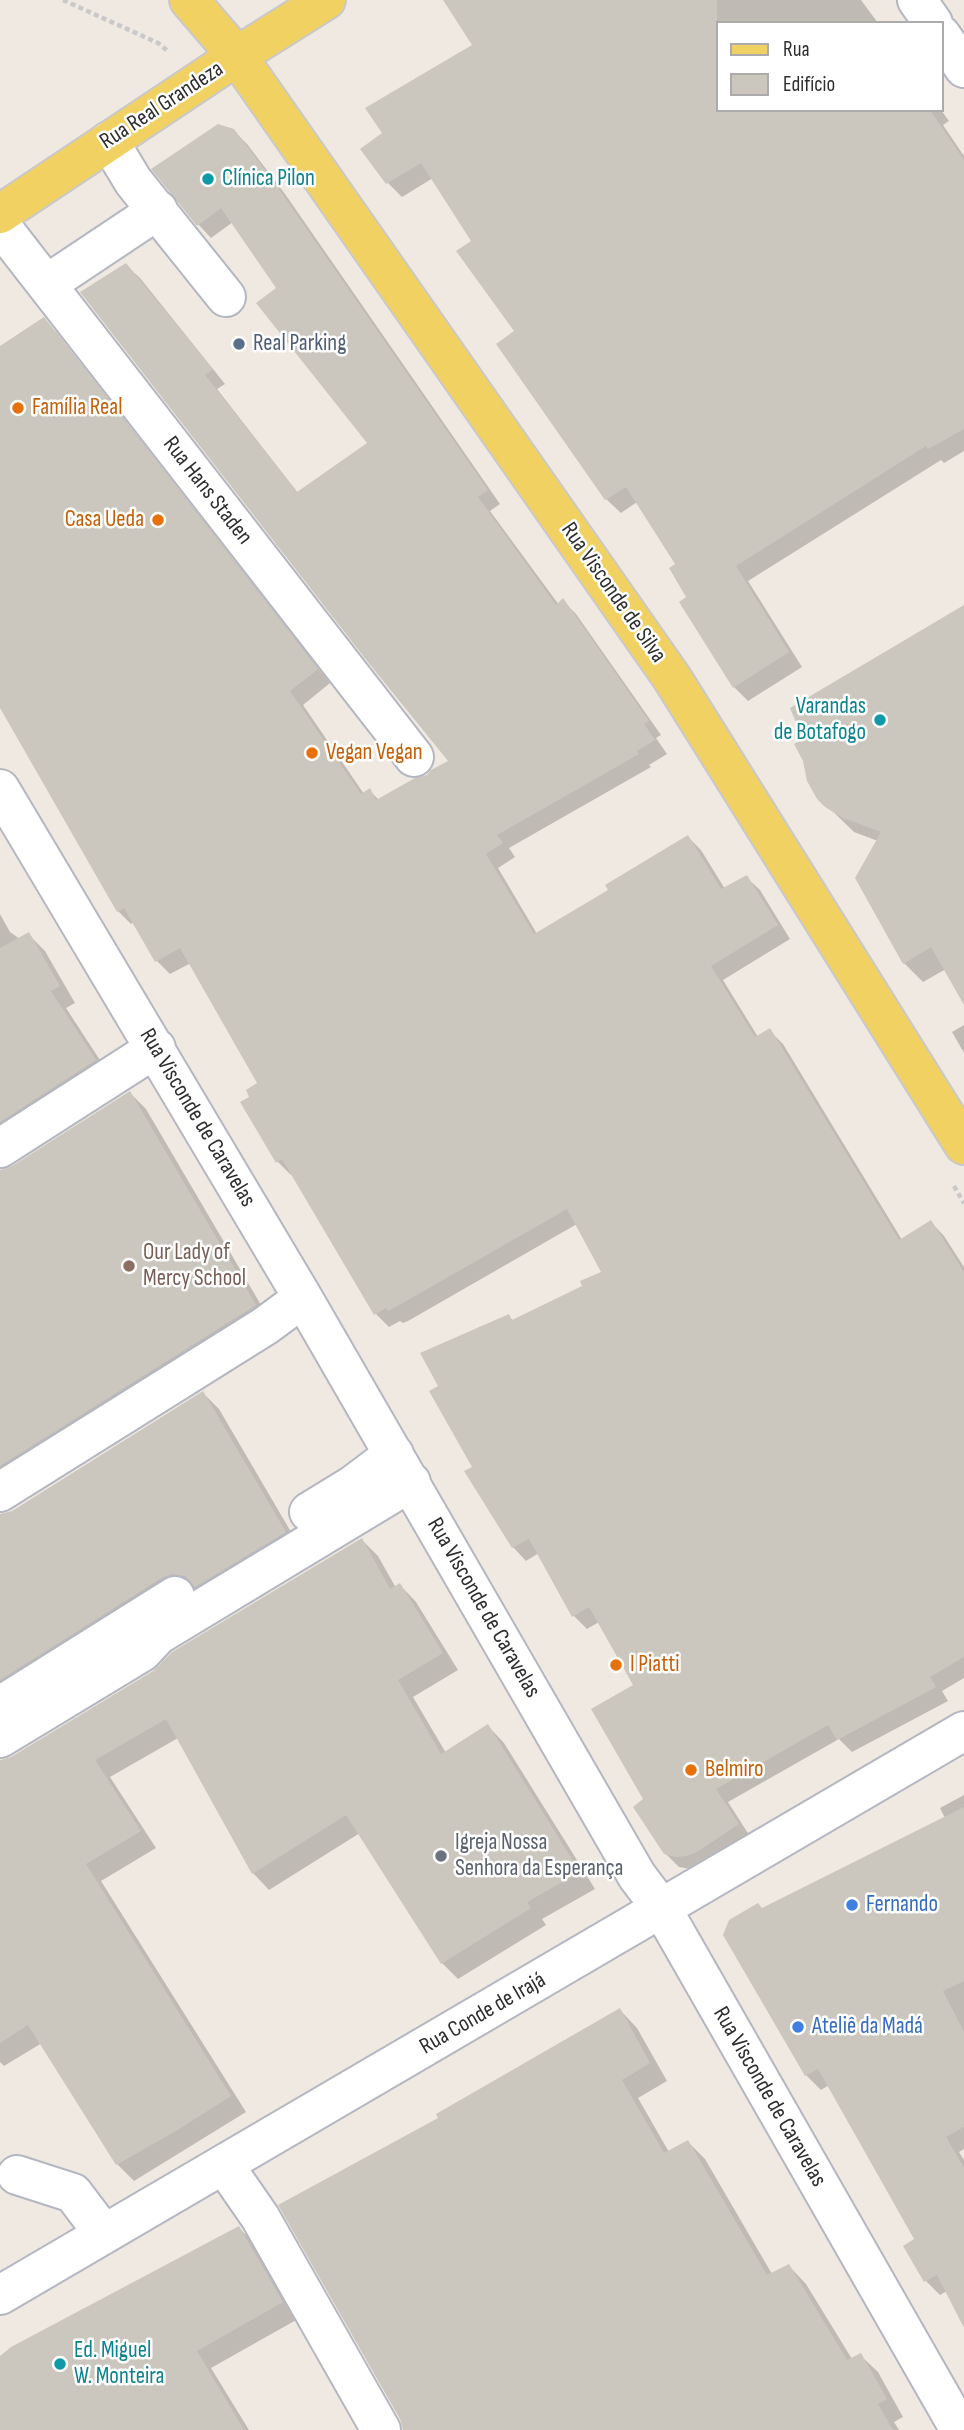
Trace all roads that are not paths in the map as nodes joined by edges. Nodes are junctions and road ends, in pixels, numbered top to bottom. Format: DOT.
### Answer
graph roads {
  1 [pos="189,0"];
  2 [pos="326,0"];
  3 [pos="917,0"];
  4 [pos="932,21"];
  5 [pos="943,38"];
  6 [pos="237,56"];
  7 [pos="964,68"];
  8 [pos="109,141"];
  9 [pos="158,210"];
  10 [pos="0,214"];
  11 [pos="0,225"];
  12 [pos="47,284"];
  13 [pos="226,297"];
  14 [pos="414,757"];
  15 [pos="0,789"];
  16 [pos="156,1048"];
  17 [pos="964,1145"];
  18 [pos="0,1148"];
  19 [pos="303,1298"];
  20 [pos="402,1468"];
  21 [pos="0,1492"];
  22 [pos="0,1706"];
  23 [pos="964,1731"];
  24 [pos="0,1738"];
  25 [pos="662,1909"];
  26 [pos="224,2165"];
  27 [pos="17,2175"];
  28 [pos="104,2234"];
  29 [pos="0,2295"];
  30 [pos="381,2430"];
  31 [pos="960,2430"];
  1 -- 6 [label="main road, Rua Visconde de Silva"];
  2 -- 6 [label="main road, Rua Real Grandeza"];
  3 -- 4 [label="street"];
  5 -- 7 [label="street"];
  6 -- 8 [label="main road, Rua Real Grandeza"];
  6 -- 17 [label="main road, Rua Visconde de Silva"];
  8 -- 9 [label="street"];
  8 -- 10 [label="main road, Rua Real Grandeza"];
  9 -- 12 [label="street"];
  9 -- 13 [label="street"];
  11 -- 12 [label="street, Rua Hans Staden"];
  12 -- 14 [label="street, Rua Hans Staden"];
  15 -- 16 [label="street, Rua Visconde de Caravelas"];
  16 -- 18 [label="street"];
  16 -- 19 [label="street, Rua Visconde de Caravelas"];
  19 -- 20 [label="street, Rua Visconde de Caravelas"];
  19 -- 21 [label="street"];
  20 -- 22 [label="street"];
  20 -- 24 [label="street"];
  20 -- 25 [label="street, Rua Visconde de Caravelas"];
  23 -- 25 [label="street, Rua Conde de Irajá"];
  25 -- 26 [label="street, Rua Conde de Irajá"];
  25 -- 31 [label="street, Rua Visconde de Caravelas"];
  26 -- 28 [label="street, Rua Conde de Irajá"];
  26 -- 30 [label="street"];
  27 -- 28 [label="street"];
  28 -- 29 [label="street, Rua Conde de Irajá"];
}
